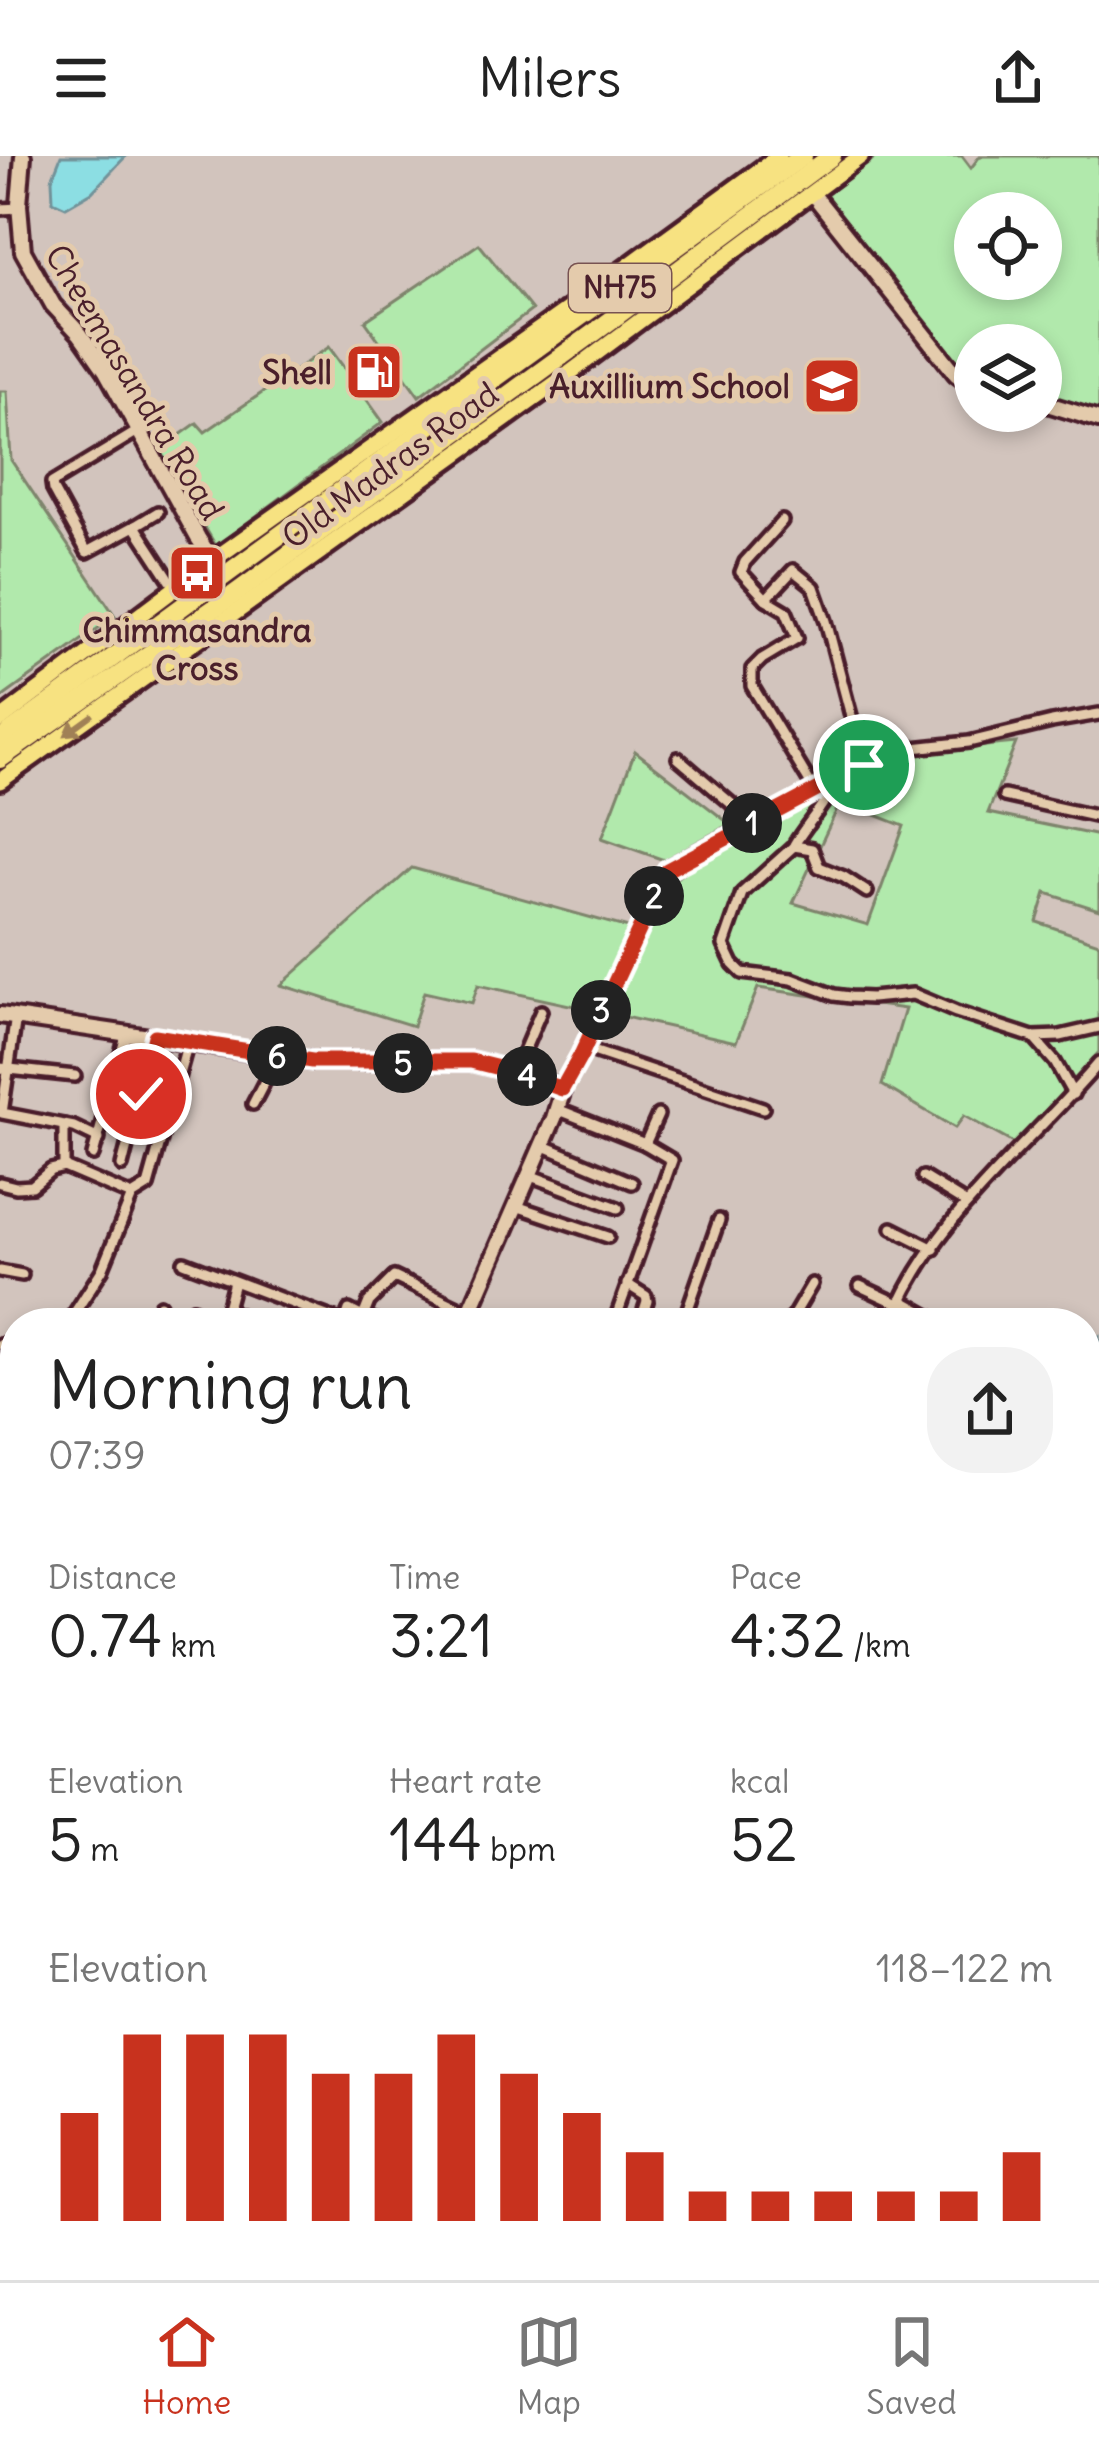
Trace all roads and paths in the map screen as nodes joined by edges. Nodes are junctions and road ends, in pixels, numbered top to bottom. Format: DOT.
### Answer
graph roads {
  1 [pos="22,156"];
  2 [pos="779,156"];
  3 [pos="803,156"];
  4 [pos="832,156"];
  5 [pos="861,156"];
  6 [pos="812,193"];
  7 [pos="20,208"];
  8 [pos="0,209"];
  9 [pos="954,371"];
  10 [pos="1062,409"];
  11 [pos="1099,420"];
  12 [pos="138,430"];
  13 [pos="158,512"];
  14 [pos="782,521"];
  15 [pos="135,526"];
  16 [pos="213,560"];
  17 [pos="176,589"];
  18 [pos="233,593"];
  19 [pos="766,599"];
  20 [pos="1099,714"];
  21 [pos="0,720"];
  22 [pos="0,740"];
  23 [pos="678,758"];
  24 [pos="0,759"];
  25 [pos="864,765"];
  26 [pos="837,780"];
  27 [pos="0,781"];
  28 [pos="814,791"];
  29 [pos="1004,796"];
  30 [pos="1099,818"];
  31 [pos="754,823"];
  32 [pos="794,846"];
  33 [pos="867,892"];
  34 [pos="541,1011"];
  35 [pos="8,1016"];
  36 [pos="1099,1027"];
  37 [pos="127,1032"];
  38 [pos="155,1036"];
  39 [pos="1033,1037"];
  40 [pos="188,1042"];
  41 [pos="584,1048"];
  42 [pos="278,1056"];
  43 [pos="1099,1063"];
  44 [pos="4,1069"];
  45 [pos="515,1072"];
  46 [pos="75,1076"];
  47 [pos="562,1089"];
  48 [pos="1073,1094"];
  49 [pos="253,1104"];
  50 [pos="763,1108"];
  51 [pos="556,1109"];
  52 [pos="658,1115"];
  53 [pos="1,1116"];
  54 [pos="64,1125"];
  55 [pos="99,1139"];
  56 [pos="645,1144"];
  57 [pos="542,1145"];
  58 [pos="93,1156"];
  59 [pos="122,1166"];
  60 [pos="64,1167"];
  61 [pos="0,1170"];
  62 [pos="529,1174"];
  63 [pos="923,1178"];
  64 [pos="632,1183"];
  65 [pos="3,1184"];
  66 [pos="132,1196"];
  67 [pos="967,1204"];
  68 [pos="516,1206"];
  69 [pos="618,1208"];
  70 [pos="719,1220"];
  71 [pos="892,1228"];
  72 [pos="608,1237"];
  73 [pos="934,1249"];
  74 [pos="184,1262"];
  75 [pos="0,1270"];
  76 [pos="22,1276"];
  77 [pos="234,1282"];
  78 [pos="627,1284"];
  79 [pos="812,1284"];
  80 [pos="860,1286"];
  81 [pos="900,1302"];
  82 [pos="160,1305"];
  83 [pos="78,1308"];
  84 [pos="159,1308"];
  85 [pos="227,1308"];
  86 [pos="304,1308"];
  87 [pos="367,1308"];
  88 [pos="447,1308"];
  89 [pos="472,1308"];
  90 [pos="619,1308"];
  91 [pos="645,1308"];
  92 [pos="688,1308"];
  93 [pos="798,1308"];
  94 [pos="897,1308"];
  95 [pos="911,1308"];
  1 -- 7 [label="street, Cheemasandra Road"];
  2 -- 16 [label="main road"];
  3 -- 18 [label="highway, Old Madras Road / NH75"];
  4 -- 18 [label="highway, Old Madras Road / NH75"];
  5 -- 6 [label="main road, Old Madras Road"];
  6 -- 9 [label="street"];
  6 -- 18 [label="main road, Old Madras Road"];
  7 -- 8 [label="street"];
  7 -- 12 [label="street, Cheemasandra Road"];
  10 -- 11 [label="street"];
  12 -- 15 [label="street"];
  12 -- 16 [label="street, Cheemasandra Road"];
  13 -- 15 [label="street"];
  14 -- 19 [label="street"];
  15 -- 17 [label="street"];
  16 -- 17 [label="main road"];
  16 -- 18 [label="street, Cheemasandra Road"];
  17 -- 21 [label="main road"];
  18 -- 22 [label="highway, NH75"];
  18 -- 24 [label="highway, NH75"];
  18 -- 27 [label="main road, one-way"];
  19 -- 25 [label="street"];
  19 -- 28 [label="street"];
  20 -- 25 [label="street"];
  23 -- 31 [label="street"];
  25 -- 26 [label="street"];
  26 -- 28 [label="street"];
  26 -- 32 [label="street"];
  28 -- 31 [label="street"];
  29 -- 30 [label="street"];
  31 -- 41 [label="street"];
  32 -- 33 [label="street"];
  32 -- 39 [label="street"];
  34 -- 45 [label="street"];
  35 -- 37 [label="street"];
  35 -- 44 [label="street"];
  36 -- 39 [label="street"];
  37 -- 38 [label="street"];
  37 -- 55 [label="street"];
  38 -- 40 [label="street"];
  38 -- 59 [label="street"];
  39 -- 48 [label="street"];
  40 -- 42 [label="street"];
  40 -- 66 [label="street"];
  41 -- 47 [label="street"];
  41 -- 50 [label="street"];
  42 -- 45 [label="street"];
  42 -- 49 [label="street"];
  43 -- 48 [label="street"];
  44 -- 46 [label="street"];
  44 -- 53 [label="street"];
  45 -- 47 [label="street"];
  47 -- 51 [label="street"];
  48 -- 67 [label="street"];
  51 -- 56 [label="street"];
  51 -- 57 [label="street"];
  52 -- 56 [label="street"];
  53 -- 54 [label="street"];
  54 -- 55 [label="street"];
  54 -- 60 [label="street"];
  55 -- 58 [label="street"];
  56 -- 78 [label="street"];
  57 -- 62 [label="street"];
  57 -- 64 [label="street"];
  60 -- 65 [label="street"];
  60 -- 66 [label="street"];
  61 -- 65 [label="street"];
  62 -- 68 [label="street"];
  62 -- 69 [label="street"];
  63 -- 67 [label="street"];
  66 -- 83 [label="street"];
  67 -- 73 [label="street"];
  68 -- 72 [label="street"];
  68 -- 89 [label="street"];
  70 -- 92 [label="street"];
  71 -- 73 [label="street"];
  73 -- 81 [label="street"];
  74 -- 77 [label="street"];
  75 -- 76 [label="street"];
  77 -- 85 [label="street"];
  77 -- 86 [label="street"];
  78 -- 90 [label="street"];
  78 -- 91 [label="street"];
  79 -- 93 [label="street"];
  80 -- 81 [label="street"];
  81 -- 94 [label="street"];
  81 -- 95 [label="street"];
  82 -- 84 [label="street"];
  87 -- 88 [label="street"];
}
